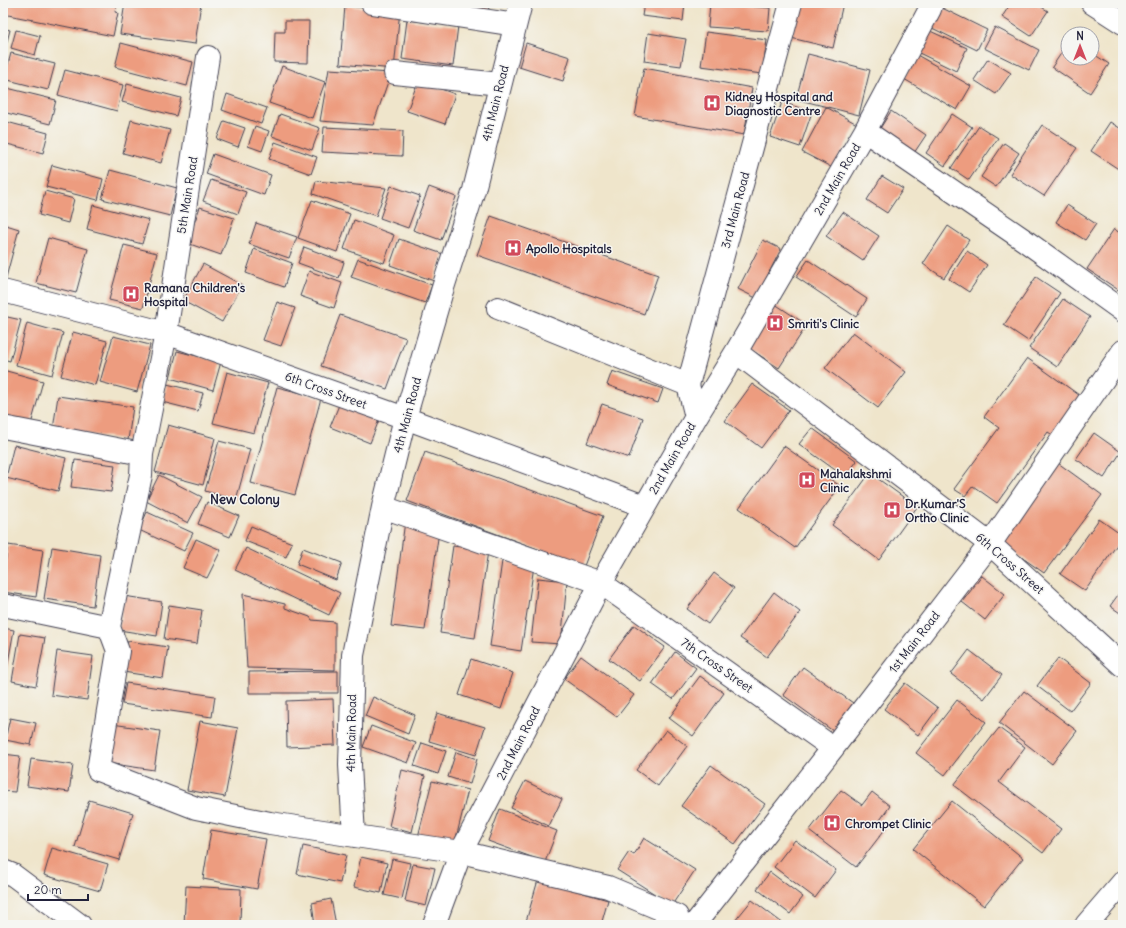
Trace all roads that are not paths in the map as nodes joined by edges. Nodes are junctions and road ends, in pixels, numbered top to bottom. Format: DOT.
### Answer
graph roads {
  1 [pos="372,3"];
  2 [pos="521,3"];
  3 [pos="791,3"];
  4 [pos="932,3"];
  5 [pos="1092,3"];
  6 [pos="1123,22"];
  7 [pos="515,25"];
  8 [pos="208,57"];
  9 [pos="395,73"];
  10 [pos="500,84"];
  11 [pos="865,131"];
  12 [pos="3,291"];
  13 [pos="498,308"];
  14 [pos="1123,311"];
  15 [pos="166,333"];
  16 [pos="1123,351"];
  17 [pos="736,352"];
  18 [pos="688,385"];
  19 [pos="696,417"];
  20 [pos="405,418"];
  21 [pos="3,427"];
  22 [pos="142,454"];
  23 [pos="644,506"];
  24 [pos="384,507"];
  25 [pos="990,544"];
  26 [pos="601,583"];
  27 [pos="3,605"];
  28 [pos="110,626"];
  29 [pos="1123,666"];
  30 [pos="833,748"];
  31 [pos="354,836"];
  32 [pos="461,852"];
  33 [pos="3,871"];
  34 [pos="1123,882"];
  35 [pos="686,921"];
  36 [pos="80,925"];
  37 [pos="434,925"];
  38 [pos="1086,925"];
  1 -- 7 [label="street"];
  2 -- 7 [label="street, 4th Main Road"];
  3 -- 18 [label="street, 3rd Main Road"];
  4 -- 11 [label="street, 2nd Main Road"];
  5 -- 6 [label="street"];
  7 -- 10 [label="street, 4th Main Road"];
  8 -- 15 [label="street, 5th Main Road"];
  9 -- 10 [label="street"];
  10 -- 20 [label="street, 4th Main Road"];
  11 -- 14 [label="street"];
  11 -- 17 [label="street, 2nd Main Road"];
  12 -- 15 [label="street, 6th Cross Street"];
  13 -- 18 [label="street"];
  15 -- 20 [label="street, 6th Cross Street"];
  15 -- 22 [label="street, 5th Main Road"];
  16 -- 25 [label="street, 1st Main Road"];
  17 -- 19 [label="street, 2nd Main Road"];
  17 -- 25 [label="street, 6th Cross Street"];
  18 -- 19 [label="street, 3rd Main Road"];
  19 -- 23 [label="street, 2nd Main Road"];
  20 -- 23 [label="street, 6th Cross Street"];
  20 -- 24 [label="street, 4th Main Road"];
  21 -- 22 [label="street"];
  22 -- 28 [label="street, 5th Main Road"];
  23 -- 26 [label="street, 2nd Main Road"];
  24 -- 26 [label="street, 7th Cross Street"];
  24 -- 31 [label="street, 4th Main Road"];
  25 -- 29 [label="street, 6th Cross Street"];
  25 -- 30 [label="street, 1st Main Road"];
  26 -- 30 [label="street, 7th Cross Street"];
  26 -- 32 [label="street, 2nd Main Road"];
  27 -- 28 [label="street"];
  28 -- 31 [label="street"];
  30 -- 35 [label="street, 1st Main Road"];
  31 -- 32 [label="street"];
  32 -- 35 [label="street"];
  32 -- 37 [label="street, 2nd Main Road"];
  33 -- 36 [label="street"];
  34 -- 38 [label="street"];
}
